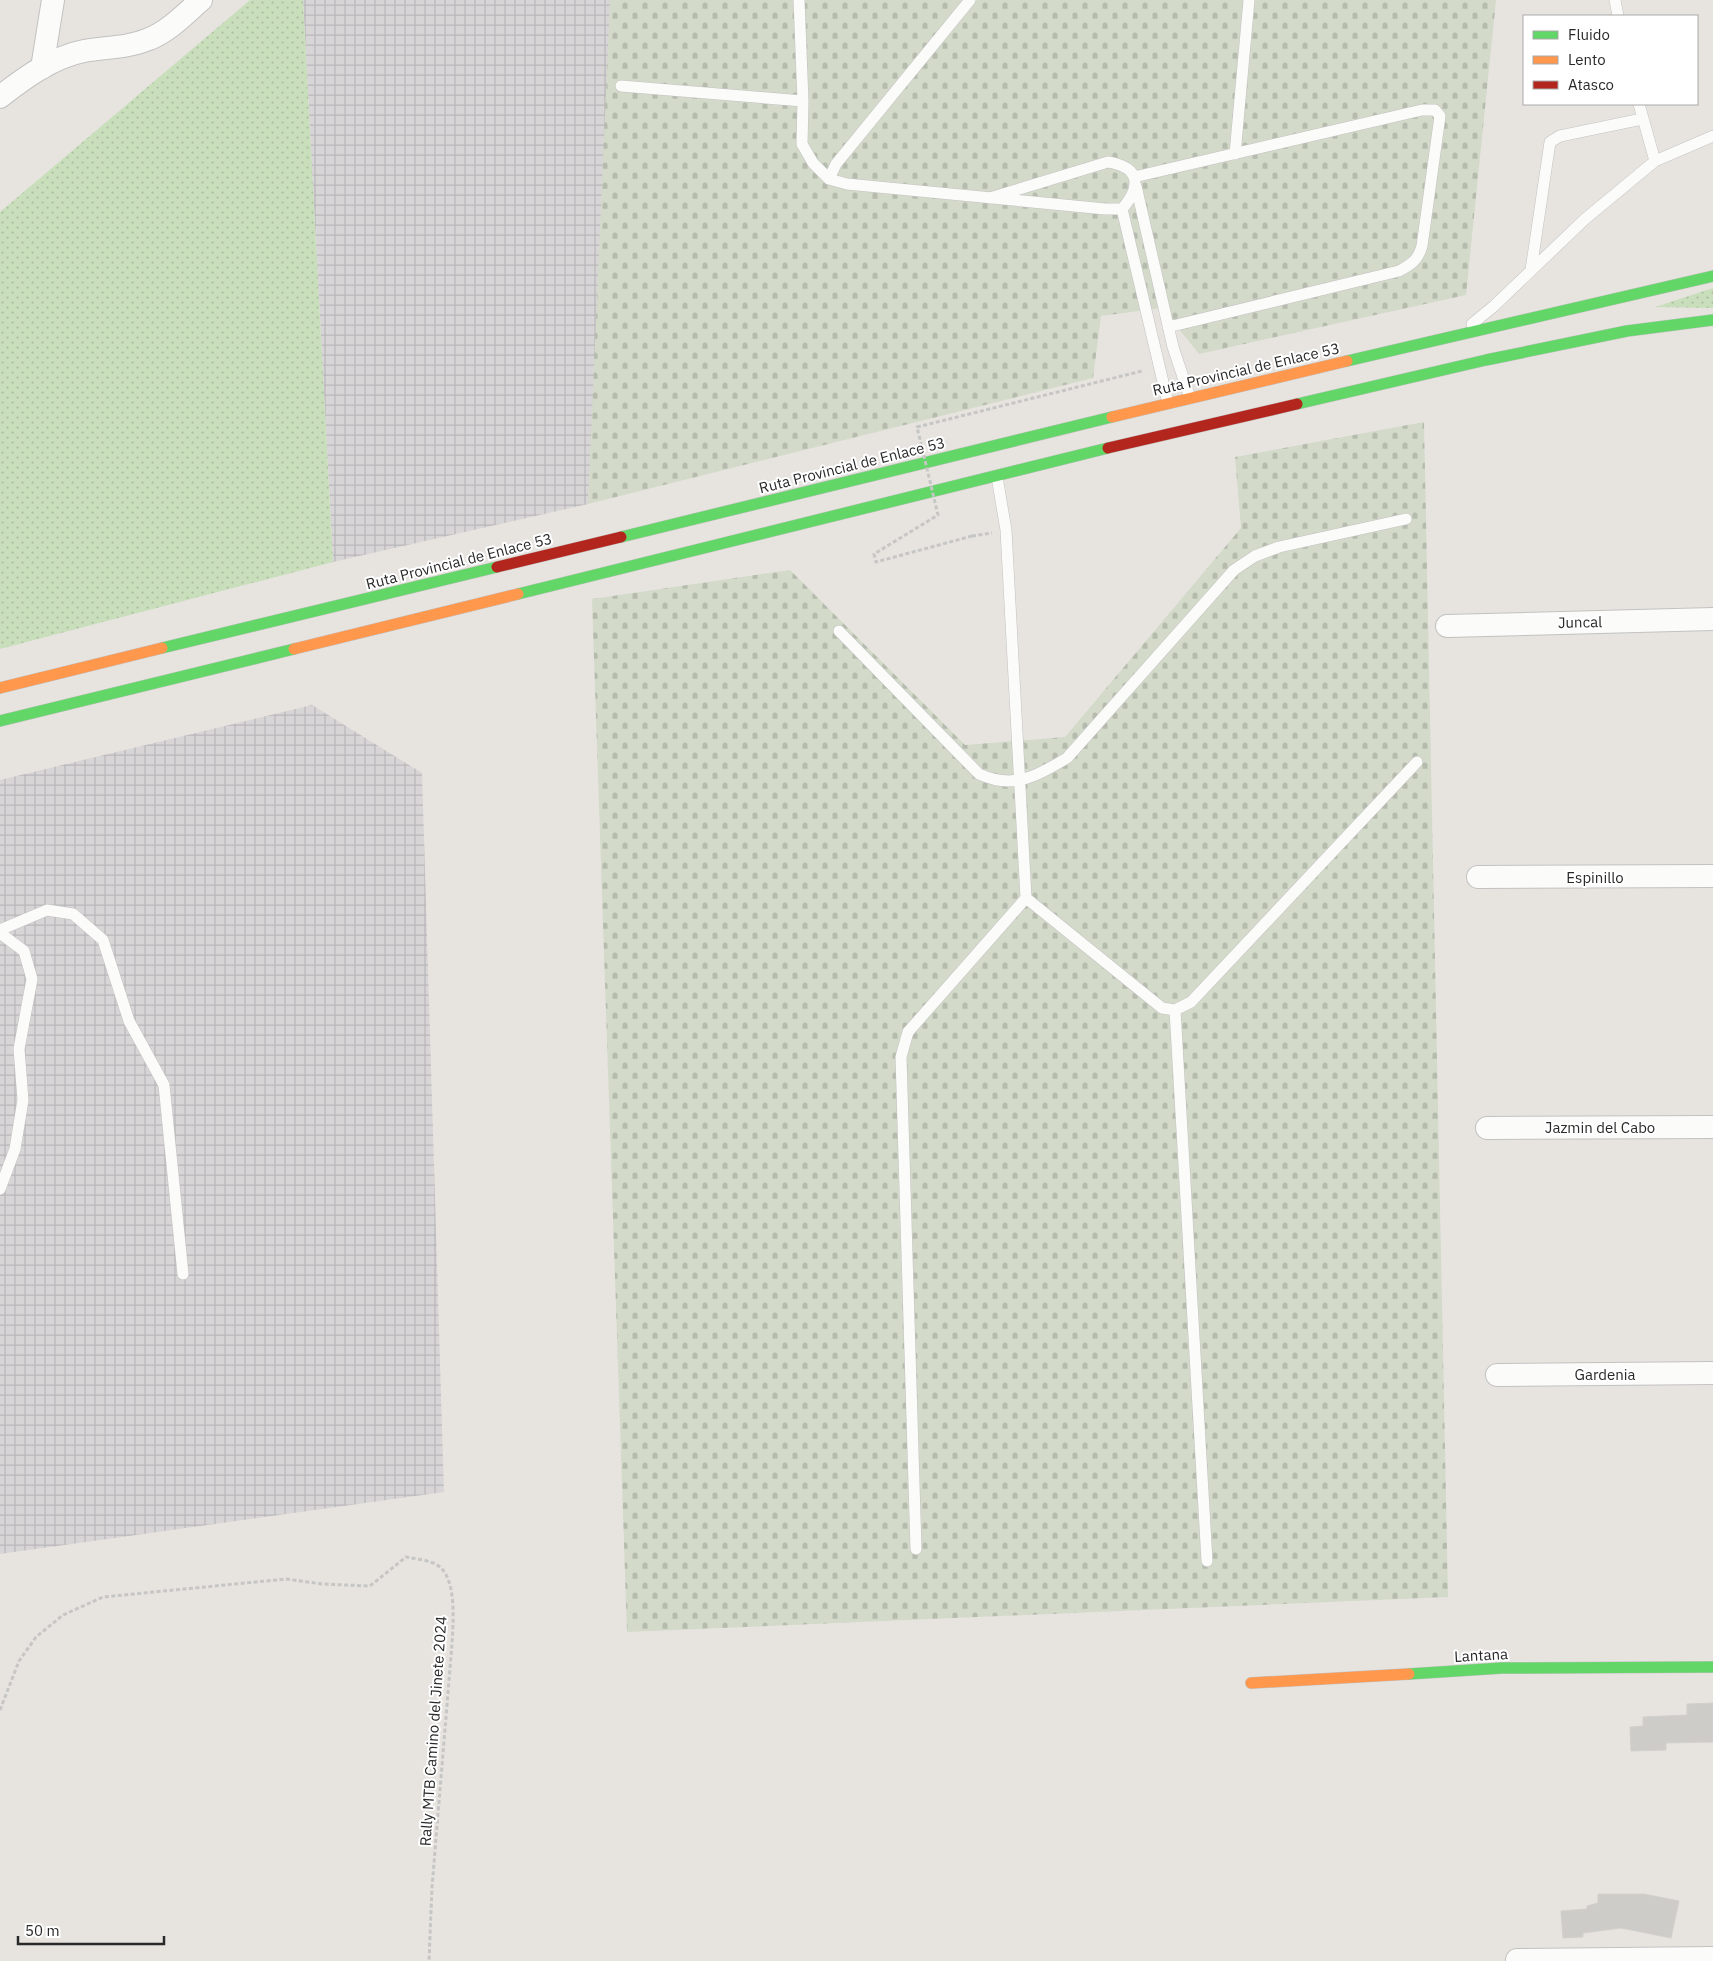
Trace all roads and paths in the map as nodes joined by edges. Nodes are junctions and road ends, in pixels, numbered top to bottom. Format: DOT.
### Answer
graph roads {
  1 [pos="53,0"];
  2 [pos="201,0"];
  3 [pos="799,0"];
  4 [pos="970,0"];
  5 [pos="1250,0"];
  6 [pos="1615,0"];
  7 [pos="1618,15"];
  8 [pos="42,68"];
  9 [pos="621,86"];
  10 [pos="0,97"];
  11 [pos="803,101"];
  12 [pos="1639,105"];
  13 [pos="1642,119"];
  14 [pos="1713,136"];
  15 [pos="1235,154"];
  16 [pos="1656,160"];
  17 [pos="830,179"];
  18 [pos="1135,181"];
  19 [pos="990,198"];
  20 [pos="1122,209"];
  21 [pos="1531,270"];
  22 [pos="1713,276"];
  23 [pos="1713,320"];
  24 [pos="1168,327"];
  25 [pos="1459,335"];
  26 [pos="1142,371"];
  27 [pos="1190,398"];
  28 [pos="1168,403"];
  29 [pos="997,477"];
  30 [pos="1406,519"];
  31 [pos="972,536"];
  32 [pos="1713,619"];
  33 [pos="1447,626"];
  34 [pos="839,632"];
  35 [pos="0,688"];
  36 [pos="0,720"];
  37 [pos="1417,762"];
  38 [pos="1019,781"];
  39 [pos="1713,876"];
  40 [pos="1478,877"];
  41 [pos="1026,898"];
  42 [pos="0,932"];
  43 [pos="1175,1010"];
  44 [pos="1487,1128"];
  45 [pos="1713,1128"];
  46 [pos="0,1189"];
  47 [pos="183,1274"];
  48 [pos="1713,1373"];
  49 [pos="1496,1375"];
  50 [pos="916,1549"];
  51 [pos="1207,1561"];
  52 [pos="1713,1667"];
  53 [pos="1251,1683"];
  54 [pos="0,1710"];
  55 [pos="1713,1958"];
  56 [pos="1516,1960"];
  57 [pos="429,1961"];
  1 -- 8 [label="street"];
  2 -- 8 [label="street"];
  3 -- 11 [label="lane"];
  4 -- 17 [label="lane"];
  5 -- 15 [label="lane"];
  6 -- 7 [label="lane"];
  8 -- 10 [label="street"];
  9 -- 11 [label="lane"];
  11 -- 17 [label="lane"];
  12 -- 13 [label="lane"];
  13 -- 16 [label="lane"];
  13 -- 21 [label="lane"];
  14 -- 16 [label="lane"];
  15 -- 18 [label="lane"];
  15 -- 24 [label="lane"];
  16 -- 21 [label="lane"];
  17 -- 19 [label="lane"];
  18 -- 19 [label="lane"];
  18 -- 20 [label="lane"];
  18 -- 24 [label="lane"];
  19 -- 20 [label="lane"];
  20 -- 28 [label="lane"];
  21 -- 25 [label="lane"];
  22 -- 25 [label="main road, Ruta Provincial de Enlace 53"];
  23 -- 29 [label="main road"];
  24 -- 27 [label="lane"];
  25 -- 27 [label="main road, Ruta Provincial de Enlace 53"];
  26 -- 31 [label="path, bridge"];
  27 -- 28 [label="main road, Ruta Provincial de Enlace 53"];
  28 -- 35 [label="main road, Ruta Provincial de Enlace 53"];
  29 -- 36 [label="main road"];
  29 -- 38 [label="lane"];
  30 -- 38 [label="lane"];
  32 -- 33 [label="street, Juncal"];
  34 -- 38 [label="lane"];
  37 -- 43 [label="lane"];
  38 -- 41 [label="lane"];
  39 -- 40 [label="street, Espinillo"];
  41 -- 43 [label="lane"];
  41 -- 50 [label="lane"];
  42 -- 46 [label="lane"];
  42 -- 47 [label="lane"];
  43 -- 51 [label="lane"];
  44 -- 45 [label="street, Jazmin del Cabo"];
  48 -- 49 [label="street, Gardenia"];
  52 -- 53 [label="main road, Lantana"];
  54 -- 57 [label="path, Rally MTB Camino del Jinete 2024"];
  55 -- 56 [label="street"];
}
